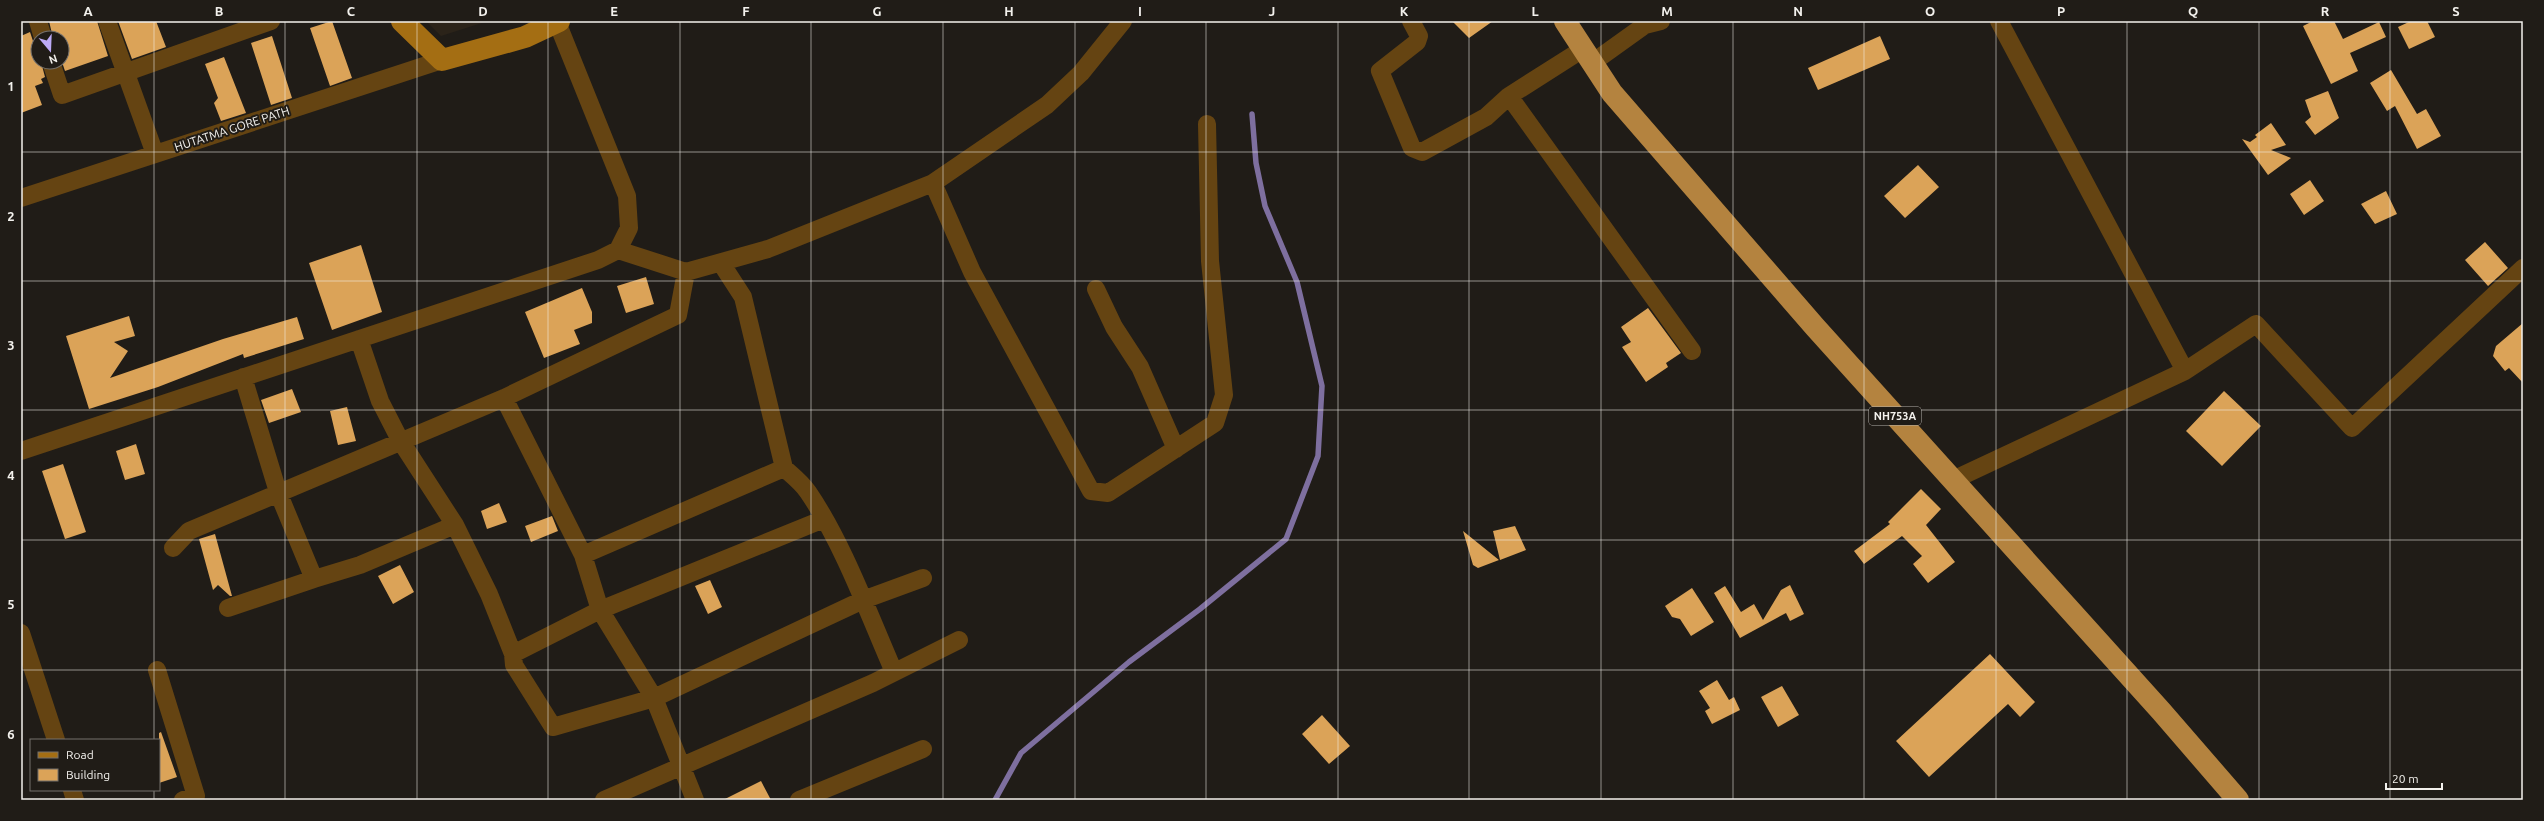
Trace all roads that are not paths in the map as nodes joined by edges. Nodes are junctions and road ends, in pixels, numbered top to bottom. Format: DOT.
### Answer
graph roads {
  1 [pos="107,21"];
  2 [pos="271,21"];
  3 [pos="402,21"];
  4 [pos="558,21"];
  5 [pos="1123,21"];
  6 [pos="1411,21"];
  7 [pos="1564,21"];
  8 [pos="1661,21"];
  9 [pos="1999,21"];
  10 [pos="1588,56"];
  11 [pos="442,60"];
  12 [pos="54,70"];
  13 [pos="125,73"];
  14 [pos="1509,96"];
  15 [pos="1206,124"];
  16 [pos="155,154"];
  17 [pos="933,183"];
  18 [pos="21,198"];
  19 [pos="618,250"];
  20 [pos="721,263"];
  21 [pos="2523,268"];
  22 [pos="686,272"];
  23 [pos="1096,289"];
  24 [pos="359,339"];
  25 [pos="1692,351"];
  26 [pos="2185,371"];
  27 [pos="243,377"];
  28 [pos="504,398"];
  29 [pos="400,440"];
  30 [pos="1176,449"];
  31 [pos="21,451"];
  32 [pos="784,468"];
  33 [pos="1953,480"];
  34 [pos="278,492"];
  35 [pos="824,519"];
  36 [pos="455,525"];
  37 [pos="172,548"];
  38 [pos="583,555"];
  39 [pos="924,578"];
  40 [pos="314,579"];
  41 [pos="863,600"];
  42 [pos="228,608"];
  43 [pos="600,610"];
  44 [pos="21,633"];
  45 [pos="959,640"];
  46 [pos="513,654"];
  47 [pos="157,670"];
  48 [pos="894,672"];
  49 [pos="654,698"];
  50 [pos="56,739"];
  51 [pos="923,749"];
  52 [pos="681,766"];
  53 [pos="192,799"];
  54 [pos="604,800"];
  55 [pos="695,800"];
  56 [pos="800,800"];
  57 [pos="2238,800"];
  1 -- 13 [label="street"];
  2 -- 13 [label="street"];
  3 -- 11 [label="main road"];
  4 -- 11 [label="main road"];
  4 -- 19 [label="street"];
  5 -- 17 [label="street"];
  6 -- 14 [label="street"];
  7 -- 10 [label="highway, NH753A"];
  8 -- 10 [label="street"];
  9 -- 26 [label="street"];
  10 -- 14 [label="street"];
  10 -- 33 [label="highway, NH753A"];
  11 -- 16 [label="street, HUTATMA GORE PATH"];
  12 -- 13 [label="street"];
  13 -- 16 [label="street"];
  14 -- 25 [label="street"];
  15 -- 30 [label="street"];
  16 -- 18 [label="street, HUTATMA GORE PATH"];
  17 -- 20 [label="street"];
  17 -- 30 [label="street"];
  19 -- 22 [label="street"];
  19 -- 24 [label="street"];
  20 -- 22 [label="street"];
  20 -- 32 [label="street"];
  21 -- 26 [label="street"];
  22 -- 28 [label="street"];
  23 -- 30 [label="street"];
  24 -- 27 [label="street"];
  24 -- 29 [label="street"];
  26 -- 33 [label="street"];
  27 -- 31 [label="street"];
  27 -- 34 [label="street"];
  28 -- 29 [label="street"];
  28 -- 38 [label="street"];
  29 -- 34 [label="street"];
  29 -- 36 [label="street"];
  32 -- 35 [label="street"];
  32 -- 38 [label="street"];
  33 -- 57 [label="highway, NH753A"];
  34 -- 37 [label="street"];
  34 -- 40 [label="street"];
  35 -- 41 [label="street"];
  35 -- 43 [label="street"];
  36 -- 40 [label="street"];
  36 -- 46 [label="street"];
  38 -- 43 [label="street"];
  39 -- 41 [label="street"];
  40 -- 42 [label="street"];
  41 -- 48 [label="street"];
  41 -- 49 [label="street"];
  43 -- 46 [label="street"];
  43 -- 49 [label="street"];
  44 -- 50 [label="street"];
  45 -- 48 [label="street"];
  46 -- 49 [label="street"];
  47 -- 53 [label="street"];
  48 -- 52 [label="street"];
  49 -- 52 [label="street"];
  51 -- 56 [label="street"];
  52 -- 54 [label="street"];
  52 -- 55 [label="street"];
}
